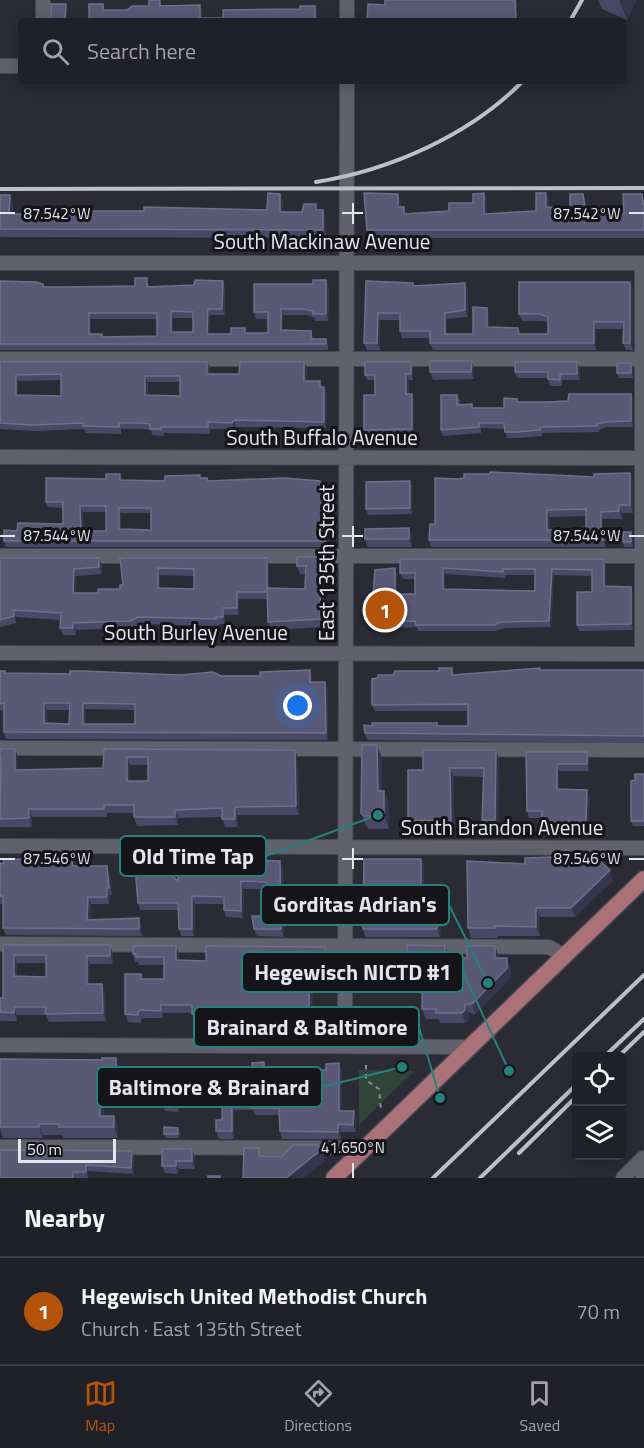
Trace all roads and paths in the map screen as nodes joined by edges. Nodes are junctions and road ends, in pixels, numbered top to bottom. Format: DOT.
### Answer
graph roads {
  1 [pos="43,0"];
  2 [pos="346,0"];
  3 [pos="43,18"];
  4 [pos="346,18"];
  5 [pos="0,66"];
  6 [pos="18,66"];
  7 [pos="346,84"];
  8 [pos="346,262"];
  9 [pos="643,262"];
  10 [pos="0,263"];
  11 [pos="0,359"];
  12 [pos="347,359"];
  13 [pos="642,359"];
  14 [pos="0,457"];
  15 [pos="347,458"];
  16 [pos="643,458"];
  17 [pos="0,556"];
  18 [pos="348,556"];
  19 [pos="642,556"];
  20 [pos="0,653"];
  21 [pos="347,654"];
  22 [pos="643,654"];
  23 [pos="0,748"];
  24 [pos="346,749"];
  25 [pos="644,750"];
  26 [pos="0,846"];
  27 [pos="346,847"];
  28 [pos="644,848"];
  29 [pos="644,879"];
  30 [pos="0,944"];
  31 [pos="345,945"];
  32 [pos="564,956"];
  33 [pos="0,1045"];
  34 [pos="345,1045"];
  35 [pos="470,1047"];
  36 [pos="366,1065"];
  37 [pos="381,1110"];
  38 [pos="0,1147"];
  39 [pos="366,1148"];
  40 [pos="334,1178"];
  41 [pos="623,1178"];
  42 [pos="643,1178"];
  1 -- 3 [label="street"];
  2 -- 4 [label="street"];
  5 -- 6 [label="street"];
  7 -- 8 [label="street, East 135th Street"];
  8 -- 9 [label="street, South Mackinaw Avenue"];
  8 -- 10 [label="street, South Mackinaw Avenue"];
  8 -- 12 [label="street, East 135th Street"];
  9 -- 13 [label="street"];
  11 -- 12 [label="street"];
  12 -- 13 [label="street"];
  12 -- 15 [label="street, East 135th Street"];
  13 -- 16 [label="street"];
  14 -- 15 [label="street, South Buffalo Avenue"];
  15 -- 16 [label="street, South Buffalo Avenue"];
  15 -- 18 [label="street, East 135th Street"];
  16 -- 19 [label="street"];
  17 -- 18 [label="street"];
  18 -- 19 [label="street"];
  18 -- 21 [label="street, East 135th Street"];
  19 -- 22 [label="street"];
  20 -- 21 [label="street, South Burley Avenue"];
  21 -- 22 [label="street, South Burley Avenue"];
  21 -- 24 [label="street, East 135th Street"];
  23 -- 24 [label="street"];
  24 -- 25 [label="street"];
  24 -- 27 [label="street, East 135th Street"];
  26 -- 27 [label="street, South Brandon Avenue"];
  27 -- 28 [label="street, South Brandon Avenue"];
  27 -- 31 [label="street, East 135th Street"];
  29 -- 32 [label="main road"];
  30 -- 31 [label="street"];
  31 -- 32 [label="street"];
  31 -- 34 [label="street, East 135th Street"];
  32 -- 35 [label="main road"];
  33 -- 34 [label="street"];
  34 -- 35 [label="street"];
  35 -- 39 [label="main road"];
  36 -- 37 [label="path"];
  38 -- 39 [label="street"];
  39 -- 40 [label="main road"];
  41 -- 42 [label="street"];
}
